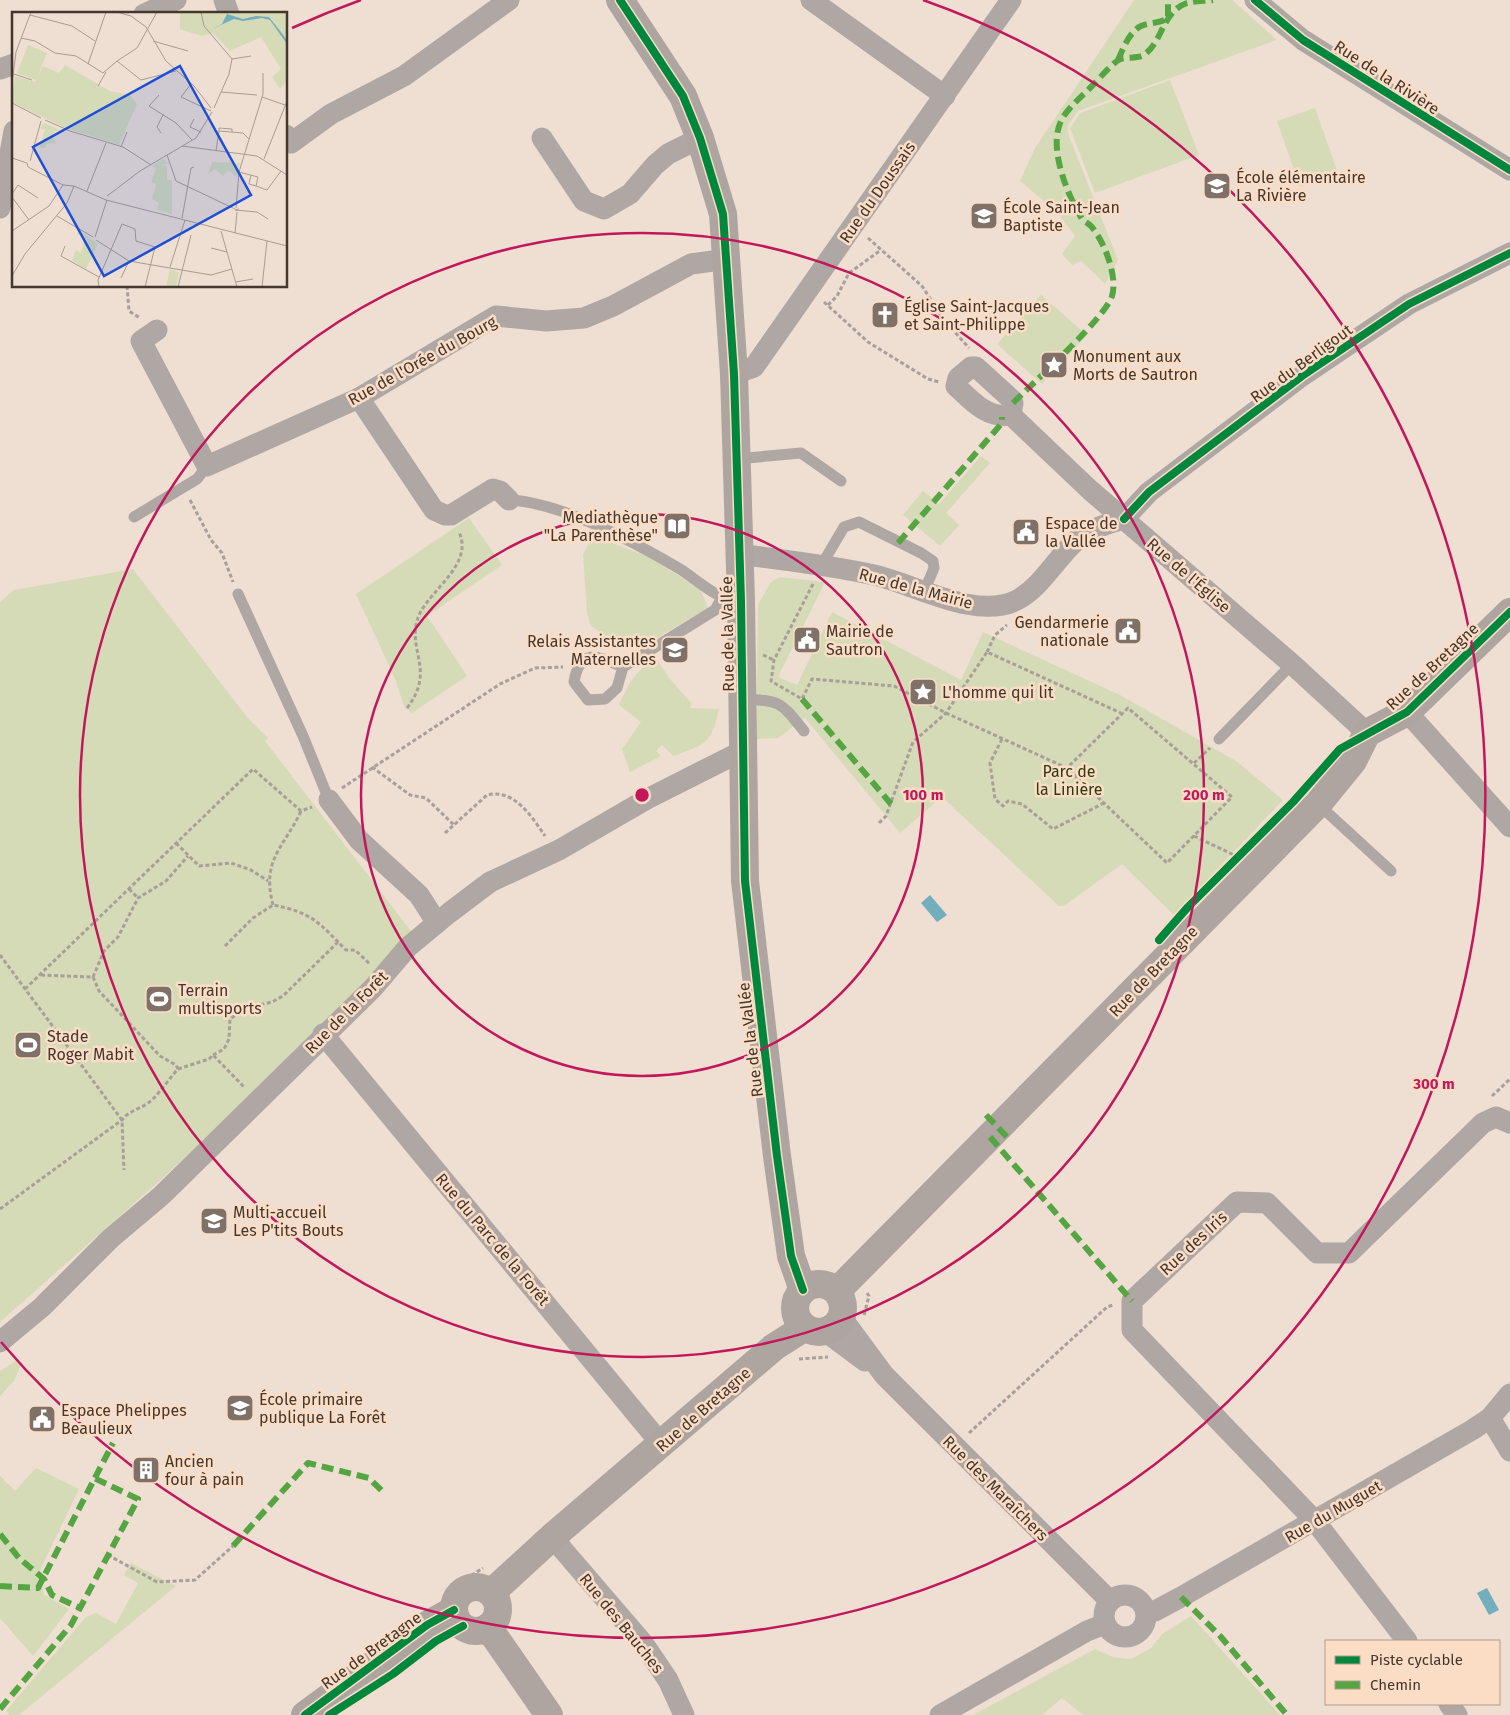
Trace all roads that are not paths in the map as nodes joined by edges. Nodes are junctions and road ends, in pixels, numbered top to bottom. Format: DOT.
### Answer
graph roads {
  1 [pos="176,0"];
  2 [pos="224,0"];
  3 [pos="509,0"];
  4 [pos="620,0"];
  5 [pos="811,0"];
  6 [pos="1011,0"];
  7 [pos="1255,0"];
  8 [pos="149,12"];
  9 [pos="228,12"];
  10 [pos="12,65"];
  11 [pos="0,69"];
  12 [pos="946,96"];
  13 [pos="288,138"];
  14 [pos="542,138"];
  15 [pos="700,138"];
  16 [pos="12,142"];
  17 [pos="1510,170"];
  18 [pos="0,208"];
  19 [pos="1510,253"];
  20 [pos="728,259"];
  21 [pos="157,330"];
  22 [pos="734,374"];
  23 [pos="956,386"];
  24 [pos="358,398"];
  25 [pos="736,459"];
  26 [pos="207,466"];
  27 [pos="841,481"];
  28 [pos="509,500"];
  29 [pos="134,517"];
  30 [pos="1124,519"];
  31 [pos="738,554"];
  32 [pos="821,566"];
  33 [pos="924,592"];
  34 [pos="238,594"];
  35 [pos="732,599"];
  36 [pos="1510,612"];
  37 [pos="1292,664"];
  38 [pos="624,668"];
  39 [pos="742,699"];
  40 [pos="1406,712"];
  41 [pos="804,731"];
  42 [pos="1367,733"];
  43 [pos="1219,739"];
  44 [pos="742,751"];
  45 [pos="330,800"];
  46 [pos="1318,804"];
  47 [pos="1510,827"];
  48 [pos="1391,871"];
  49 [pos="437,923"];
  50 [pos="324,1034"];
  51 [pos="1510,1123"];
  52 [pos="803,1290"];
  53 [pos="837,1291"];
  54 [pos="824,1326"];
  55 [pos="0,1342"];
  56 [pos="1510,1394"];
  57 [pos="1490,1418"];
  58 [pos="662,1445"];
  59 [pos="1510,1451"];
  60 [pos="1315,1521"];
  61 [pos="552,1537"];
  62 [pos="491,1593"];
  63 [pos="1110,1601"];
  64 [pos="465,1612"];
  65 [pos="1146,1612"];
  66 [pos="1105,1624"];
  67 [pos="1406,1640"];
  68 [pos="305,1715"];
  69 [pos="329,1715"];
  70 [pos="549,1715"];
  71 [pos="684,1715"];
  72 [pos="940,1715"];
  1 -- 8 [label="street"];
  2 -- 9 [label="street"];
  3 -- 13 [label="street"];
  4 -- 15 [label="main road, Rue de la Vallée"];
  5 -- 12 [label="street"];
  6 -- 12 [label="street, Rue du Doussais"];
  7 -- 17 [label="street, Rue de la Rivière"];
  10 -- 11 [label="street"];
  12 -- 22 [label="street, Rue du Doussais"];
  14 -- 15 [label="street"];
  15 -- 20 [label="main road, Rue de la Vallée"];
  16 -- 18 [label="street"];
  19 -- 30 [label="street, Rue du Berligout"];
  20 -- 22 [label="main road, Rue de la Vallée"];
  20 -- 24 [label="street, Rue de l'Orée du Bourg"];
  21 -- 26 [label="street"];
  22 -- 25 [label="main road, Rue de la Vallée"];
  23 -- 30 [label="street, Rue de l'Église"];
  24 -- 26 [label="street, Rue de l'Orée du Bourg"];
  24 -- 28 [label="street"];
  25 -- 27 [label="lane"];
  25 -- 31 [label="main road, Rue de la Vallée"];
  26 -- 29 [label="lane, Rue de l'Orée du Bourg"];
  28 -- 35 [label="lane"];
  30 -- 33 [label="street, Rue de la Mairie"];
  30 -- 37 [label="street, Rue de l'Église"];
  31 -- 32 [label="street, Rue de la Mairie"];
  31 -- 35 [label="main road, Rue de la Vallée"];
  32 -- 33 [label="street, Rue de la Mairie"];
  32 -- 33 [label="lane"];
  34 -- 45 [label="lane"];
  35 -- 38 [label="lane"];
  35 -- 39 [label="main road, Rue de la Vallée"];
  36 -- 40 [label="main road, Rue de Bretagne"];
  37 -- 42 [label="street, Rue de l'Église"];
  37 -- 43 [label="lane"];
  38 -- 38 [label="lane"];
  39 -- 41 [label="lane"];
  39 -- 44 [label="main road, Rue de la Vallée"];
  40 -- 42 [label="main road, Rue de Bretagne"];
  40 -- 47 [label="street"];
  42 -- 46 [label="main road, Rue de Bretagne"];
  44 -- 49 [label="street, Rue de la Forêt"];
  44 -- 52 [label="main road, Rue de la Vallée"];
  45 -- 49 [label="street"];
  46 -- 48 [label="lane"];
  46 -- 53 [label="main road, Rue de Bretagne"];
  49 -- 50 [label="street, Rue de la Forêt"];
  50 -- 55 [label="street, Rue de la Forêt"];
  50 -- 58 [label="street, Rue du Parc de la Forêt"];
  51 -- 60 [label="street, Rue des Iris"];
  52 -- 53 [label="main road"];
  52 -- 54 [label="main road"];
  53 -- 54 [label="main road"];
  54 -- 58 [label="main road, Rue de Bretagne"];
  54 -- 63 [label="street, Rue des Maraîchers"];
  56 -- 57 [label="street, Rue du Muguet"];
  57 -- 59 [label="street"];
  57 -- 60 [label="street, Rue du Muguet"];
  58 -- 61 [label="main road, Rue de Bretagne"];
  60 -- 65 [label="street, Rue du Muguet"];
  60 -- 67 [label="street"];
  61 -- 62 [label="main road, Rue de Bretagne"];
  61 -- 71 [label="street, Rue des Bauches"];
  62 -- 64 [label="main road"];
  62 -- 64 [label="main road"];
  63 -- 65 [label="street"];
  63 -- 66 [label="street"];
  64 -- 68 [label="main road, Rue de Bretagne"];
  64 -- 69 [label="main road, Rue de Bretagne"];
  64 -- 70 [label="main road"];
  65 -- 66 [label="street"];
  66 -- 72 [label="street"];
}
